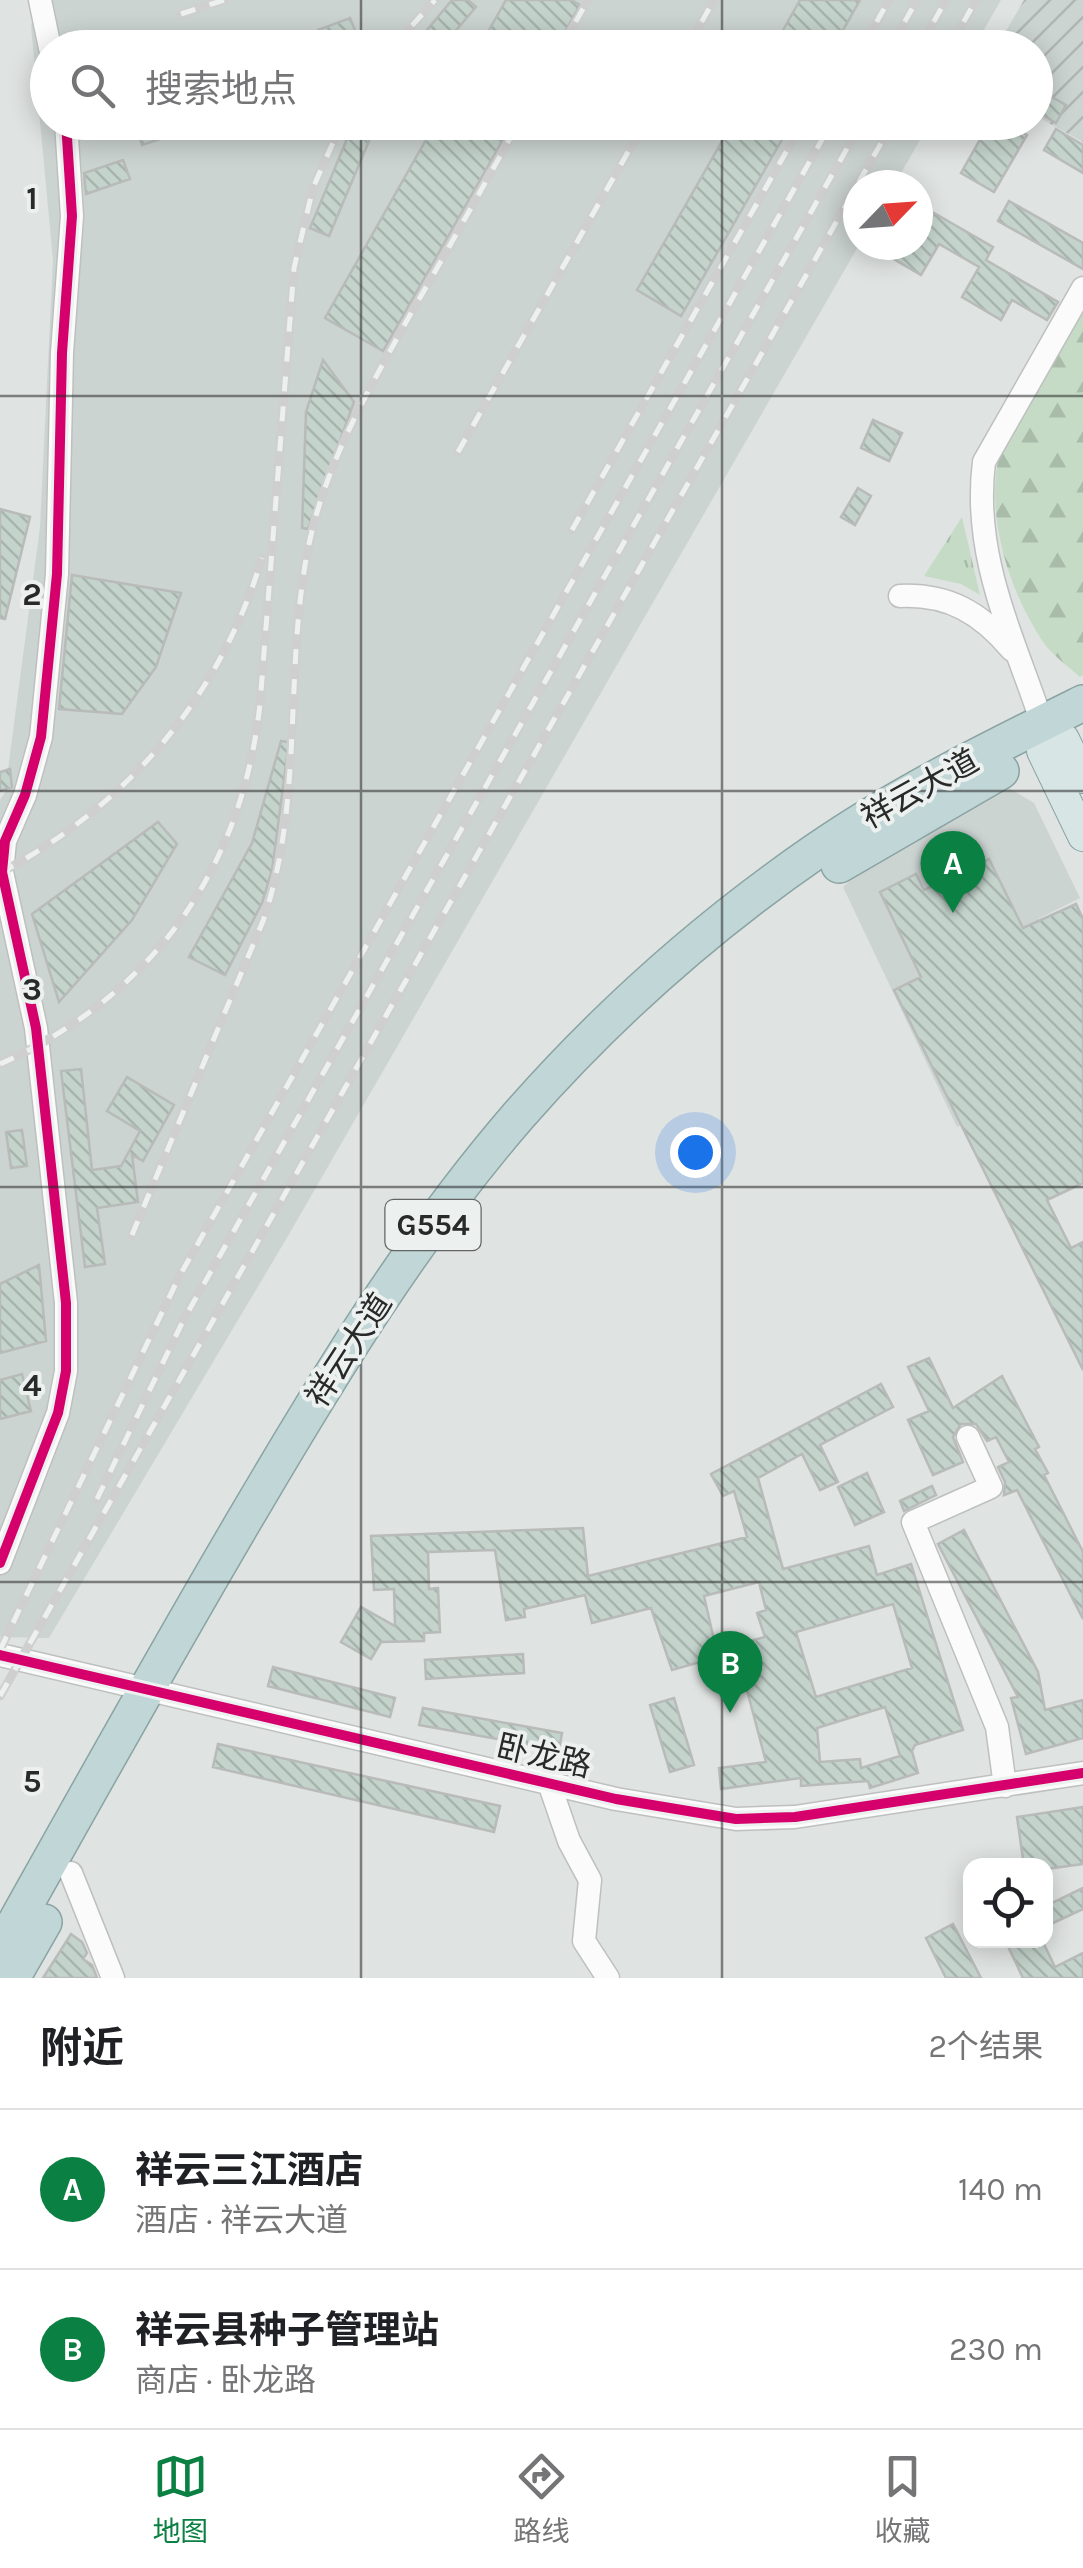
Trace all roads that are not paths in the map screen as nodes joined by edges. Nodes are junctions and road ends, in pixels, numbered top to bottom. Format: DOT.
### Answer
graph roads {
  1 [pos="40,0"];
  2 [pos="46,30"];
  3 [pos="67,140"];
  4 [pos="1083,288"];
  5 [pos="900,596"];
  6 [pos="1022,662"];
  7 [pos="1083,703"];
  8 [pos="1058,736"];
  9 [pos="1083,778"];
  10 [pos="1083,836"];
  11 [pos="968,1437"];
  12 [pos="0,1563"];
  13 [pos="0,1654"];
  14 [pos="160,1692"];
  15 [pos="1083,1774"];
  16 [pos="549,1783"];
  17 [pos="1005,1786"];
  18 [pos="71,1873"];
  19 [pos="0,1950"];
  20 [pos="12,1978"];
  21 [pos="113,1978"];
  22 [pos="608,1978"];
  1 -- 2 [label="street"];
  3 -- 12 [label="street"];
  4 -- 6 [label="street"];
  5 -- 6 [label="street"];
  6 -- 8 [label="street"];
  7 -- 8 [label="highway, 祥云大道 / G554"];
  8 -- 9 [label="main road"];
  8 -- 10 [label="main road"];
  8 -- 14 [label="highway, 祥云大道 / G554"];
  11 -- 17 [label="street"];
  13 -- 14 [label="street, 卧龙路"];
  14 -- 16 [label="street, 卧龙路"];
  14 -- 18 [label="highway, 祥云大道 / G554"];
  14 -- 19 [label="highway, 祥云大道 / G554"];
  15 -- 17 [label="street, 卧龙路"];
  16 -- 17 [label="street, 卧龙路"];
  16 -- 22 [label="street"];
  18 -- 20 [label="highway, 祥云大道 / G554"];
  18 -- 21 [label="street"];
}
